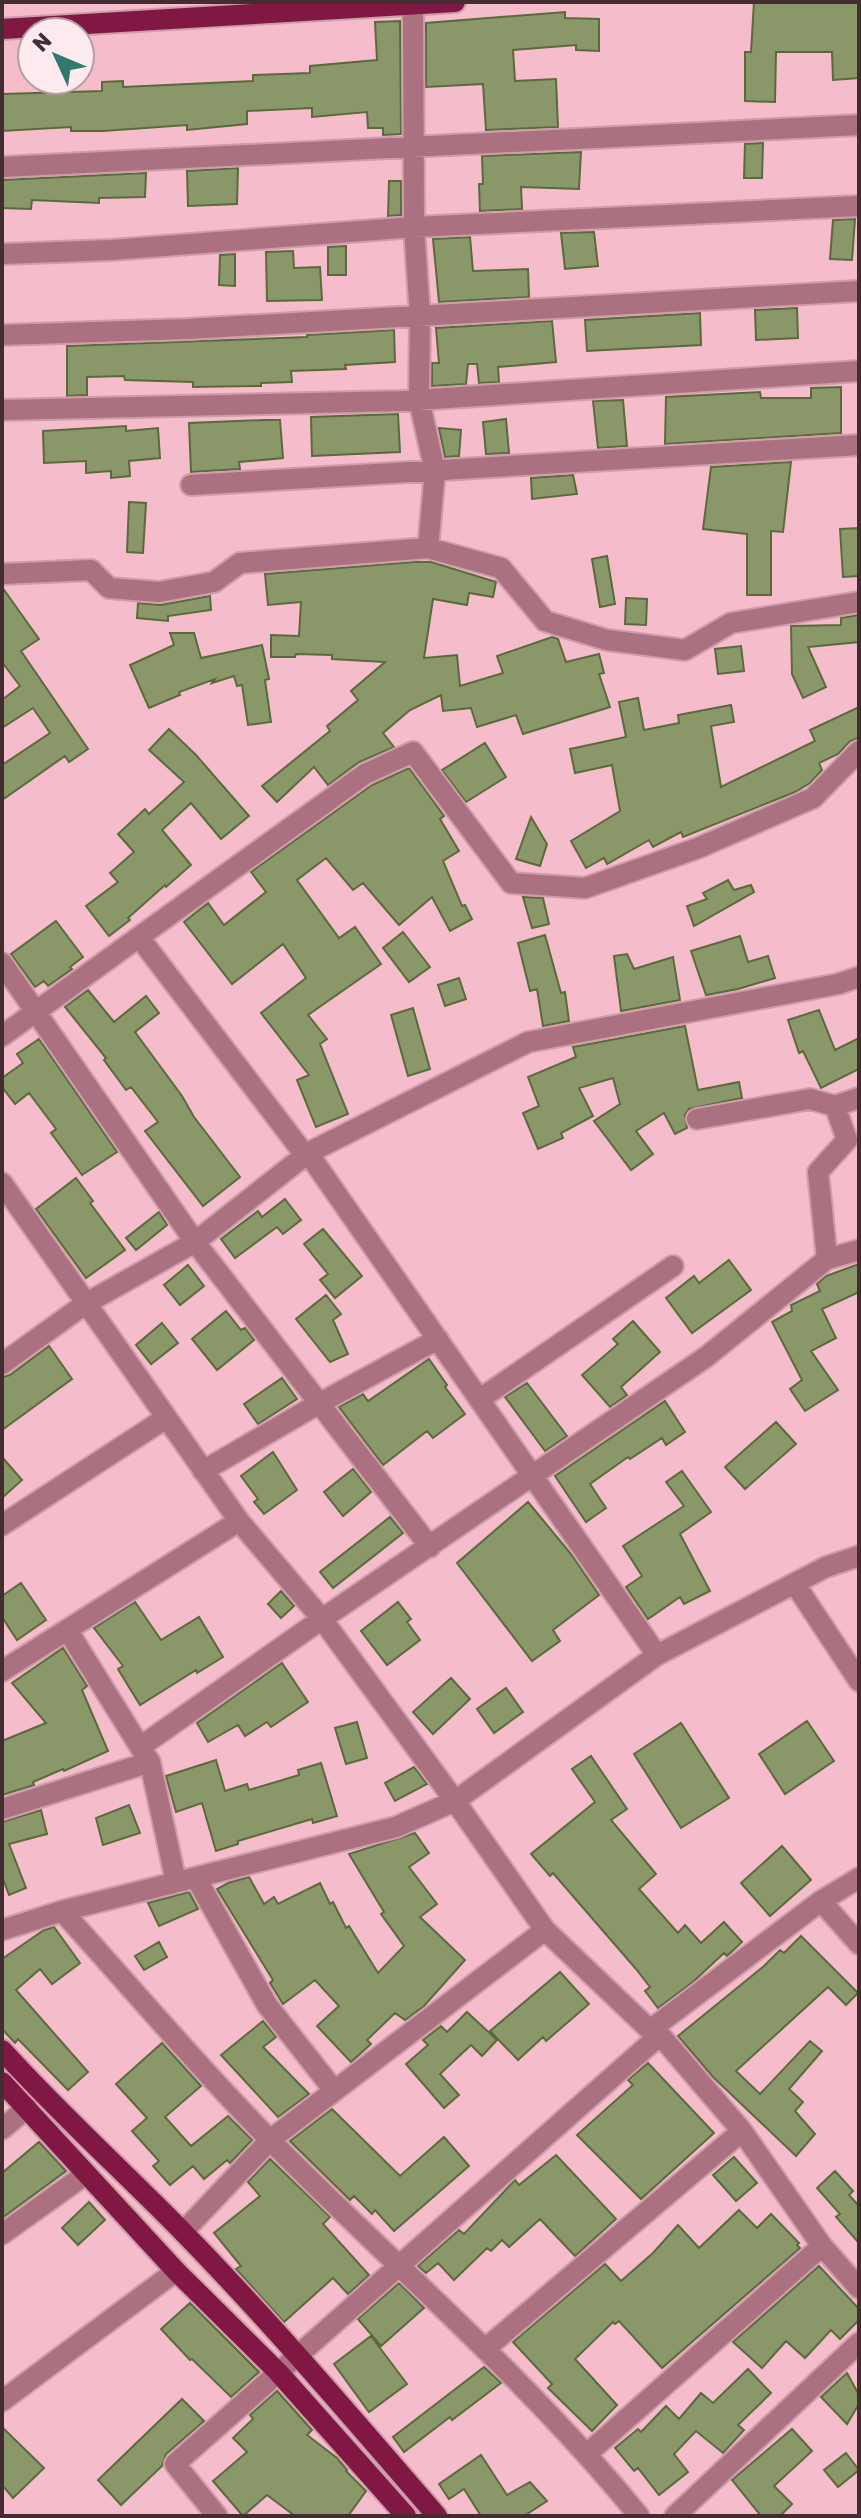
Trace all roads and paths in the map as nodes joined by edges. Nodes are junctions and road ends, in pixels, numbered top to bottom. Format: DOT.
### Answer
graph roads {
  1 [pos="455,2"];
  2 [pos="413,6"];
  3 [pos="2,29"];
  4 [pos="859,125"];
  5 [pos="415,147"];
  6 [pos="2,167"];
  7 [pos="859,206"];
  8 [pos="414,227"];
  9 [pos="2,254"];
  10 [pos="859,291"];
  11 [pos="420,316"];
  12 [pos="2,335"];
  13 [pos="859,371"];
  14 [pos="419,400"];
  15 [pos="2,410"];
  16 [pos="859,445"];
  17 [pos="435,471"];
  18 [pos="191,485"];
  19 [pos="428,548"];
  20 [pos="2,574"];
  21 [pos="859,602"];
  22 [pos="859,751"];
  23 [pos="139,937"];
  24 [pos="2,963"];
  25 [pos="859,977"];
  26 [pos="35,1012"];
  27 [pos="2,1036"];
  28 [pos="859,1098"];
  29 [pos="835,1106"];
  30 [pos="697,1119"];
  31 [pos="308,1153"];
  32 [pos="4,1192"];
  33 [pos="195,1242"];
  34 [pos="859,1250"];
  35 [pos="827,1259"];
  36 [pos="673,1266"];
  37 [pos="85,1304"];
  38 [pos="438,1339"];
  39 [pos="2,1364"];
  40 [pos="480,1399"];
  41 [pos="318,1404"];
  42 [pos="166,1418"];
  43 [pos="203,1471"];
  44 [pos="535,1476"];
  45 [pos="239,1521"];
  46 [pos="2,1525"];
  47 [pos="430,1547"];
  48 [pos="859,1556"];
  49 [pos="795,1584"];
  50 [pos="322,1619"];
  51 [pos="68,1631"];
  52 [pos="657,1655"];
  53 [pos="2,1671"];
  54 [pos="859,1681"];
  55 [pos="145,1755"];
  56 [pos="455,1801"];
  57 [pos="2,1809"];
  58 [pos="859,1878"];
  59 [pos="186,1880"];
  60 [pos="821,1901"];
  61 [pos="62,1911"];
  62 [pos="2,1930"];
  63 [pos="545,1930"];
  64 [pos="859,1944"];
  65 [pos="655,2032"];
  66 [pos="2,2050"];
  67 [pos="2,2082"];
  68 [pos="333,2089"];
  69 [pos="27,2108"];
  70 [pos="2,2129"];
  71 [pos="742,2131"];
  72 [pos="270,2140"];
  73 [pos="86,2174"];
  74 [pos="183,2232"];
  75 [pos="2,2234"];
  76 [pos="822,2246"];
  77 [pos="400,2265"];
  78 [pos="176,2271"];
  79 [pos="859,2288"];
  80 [pos="859,2343"];
  81 [pos="485,2349"];
  82 [pos="297,2355"];
  83 [pos="278,2372"];
  84 [pos="2,2401"];
  85 [pos="588,2453"];
  86 [pos="217,2516"];
  87 [pos="406,2516"];
  88 [pos="437,2516"];
  89 [pos="639,2516"];
  90 [pos="675,2516"];
  1 -- 2 [label="main road"];
  2 -- 3 [label="main road"];
  2 -- 5 [label="street"];
  4 -- 5 [label="street"];
  5 -- 6 [label="street"];
  5 -- 8 [label="street"];
  7 -- 8 [label="street"];
  8 -- 9 [label="street"];
  8 -- 11 [label="street"];
  10 -- 11 [label="street"];
  11 -- 12 [label="street"];
  11 -- 14 [label="street"];
  13 -- 14 [label="street"];
  14 -- 15 [label="street"];
  14 -- 17 [label="street"];
  16 -- 17 [label="street"];
  17 -- 18 [label="street"];
  17 -- 19 [label="street"];
  19 -- 20 [label="street"];
  19 -- 21 [label="street"];
  22 -- 23 [label="street"];
  23 -- 26 [label="street"];
  23 -- 31 [label="street"];
  24 -- 26 [label="street"];
  25 -- 31 [label="street"];
  26 -- 27 [label="street"];
  26 -- 33 [label="street"];
  28 -- 29 [label="street"];
  29 -- 30 [label="street"];
  29 -- 35 [label="street"];
  31 -- 33 [label="street"];
  31 -- 38 [label="street"];
  32 -- 37 [label="street"];
  33 -- 37 [label="street"];
  33 -- 41 [label="street"];
  34 -- 35 [label="street"];
  35 -- 44 [label="street"];
  36 -- 40 [label="street"];
  37 -- 39 [label="street"];
  37 -- 42 [label="street"];
  38 -- 40 [label="street"];
  38 -- 41 [label="street"];
  40 -- 44 [label="street"];
  41 -- 43 [label="street"];
  41 -- 47 [label="street"];
  42 -- 43 [label="street"];
  42 -- 46 [label="street"];
  43 -- 45 [label="street"];
  44 -- 47 [label="street"];
  44 -- 52 [label="street"];
  45 -- 50 [label="street"];
  45 -- 51 [label="street"];
  47 -- 50 [label="street"];
  48 -- 49 [label="street"];
  49 -- 52 [label="street"];
  49 -- 54 [label="street"];
  50 -- 55 [label="street"];
  50 -- 56 [label="street"];
  51 -- 53 [label="street"];
  51 -- 55 [label="street"];
  52 -- 56 [label="street"];
  55 -- 57 [label="street"];
  55 -- 59 [label="street"];
  56 -- 59 [label="street"];
  56 -- 63 [label="street"];
  58 -- 60 [label="street"];
  59 -- 61 [label="street"];
  59 -- 68 [label="street"];
  60 -- 64 [label="street"];
  60 -- 65 [label="street"];
  61 -- 62 [label="street"];
  61 -- 72 [label="street"];
  63 -- 65 [label="street"];
  63 -- 68 [label="street"];
  65 -- 71 [label="street"];
  65 -- 77 [label="street"];
  66 -- 74 [label="main road"];
  67 -- 69 [label="main road"];
  68 -- 72 [label="street"];
  69 -- 70 [label="street"];
  69 -- 73 [label="main road"];
  71 -- 76 [label="street"];
  71 -- 81 [label="street"];
  72 -- 74 [label="street"];
  72 -- 77 [label="street"];
  73 -- 75 [label="street"];
  73 -- 78 [label="main road"];
  74 -- 82 [label="main road"];
  76 -- 79 [label="street"];
  76 -- 85 [label="street"];
  77 -- 81 [label="street"];
  77 -- 82 [label="street"];
  78 -- 83 [label="main road"];
  78 -- 84 [label="street"];
  80 -- 90 [label="street"];
  81 -- 85 [label="street"];
  82 -- 83 [label="street"];
  82 -- 88 [label="main road"];
  83 -- 86 [label="street"];
  83 -- 87 [label="main road"];
  85 -- 89 [label="street"];
}
